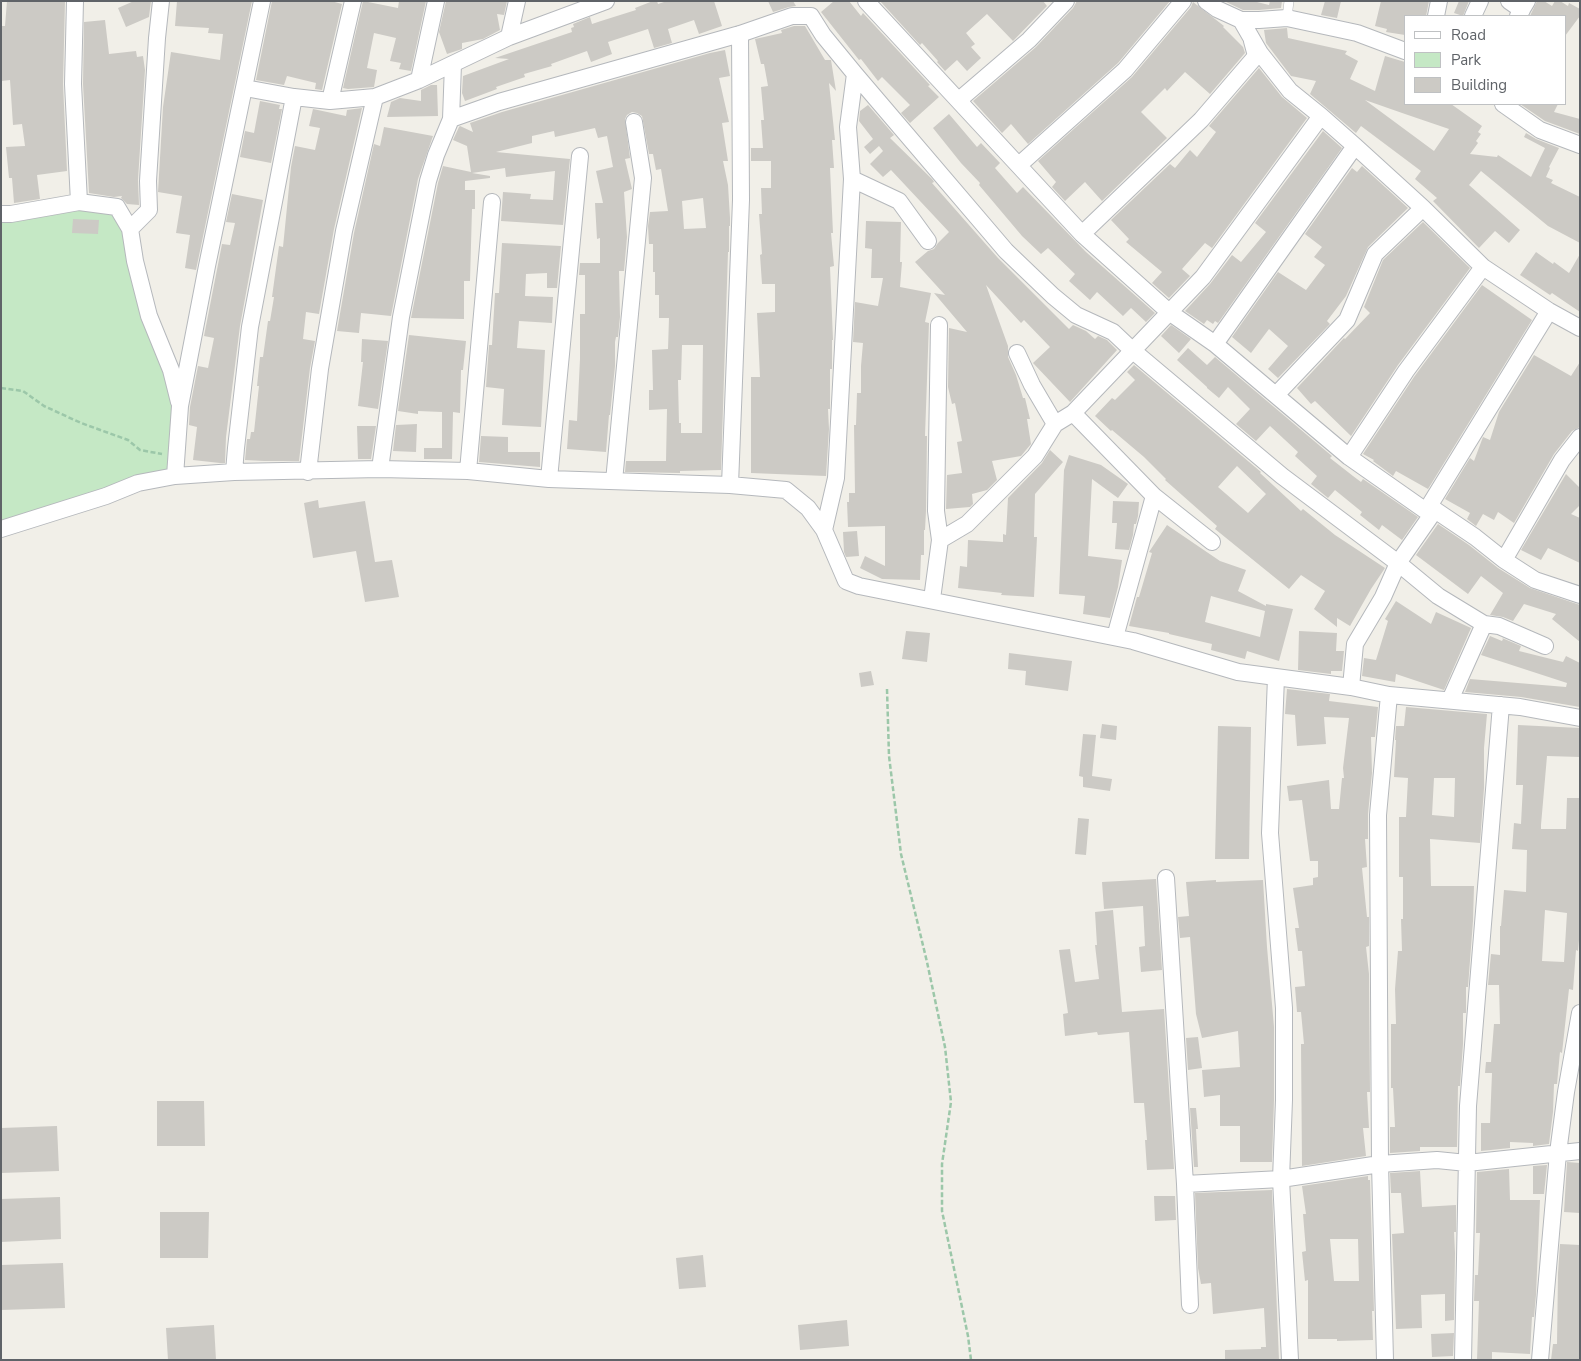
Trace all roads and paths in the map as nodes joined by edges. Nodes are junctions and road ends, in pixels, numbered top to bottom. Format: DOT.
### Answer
graph roads {
  1 [pos="75,1"];
  2 [pos="161,1"];
  3 [pos="262,1"];
  4 [pos="353,1"];
  5 [pos="436,1"];
  6 [pos="517,1"];
  7 [pos="606,1"];
  8 [pos="866,1"];
  9 [pos="1066,1"];
  10 [pos="1183,1"];
  11 [pos="1288,1"];
  12 [pos="1439,1"];
  13 [pos="1480,1"];
  14 [pos="1214,4"];
  15 [pos="1436,15"];
  16 [pos="1473,15"];
  17 [pos="1287,18"];
  18 [pos="1240,20"];
  19 [pos="740,34"];
  20 [pos="509,37"];
  21 [pos="1252,39"];
  22 [pos="1404,51"];
  23 [pos="453,64"];
  24 [pos="855,74"];
  25 [pos="419,80"];
  26 [pos="244,88"];
  27 [pos="294,97"];
  28 [pos="375,97"];
  29 [pos="959,100"];
  30 [pos="330,101"];
  31 [pos="1504,105"];
  32 [pos="1321,116"];
  33 [pos="451,119"];
  34 [pos="634,122"];
  35 [pos="1580,145"];
  36 [pos="1355,146"];
  37 [pos="580,156"];
  38 [pos="1019,166"];
  39 [pos="852,179"];
  40 [pos="79,202"];
  41 [pos="492,202"];
  42 [pos="1423,208"];
  43 [pos="1,214"];
  44 [pos="130,229"];
  45 [pos="1082,234"];
  46 [pos="928,241"];
  47 [pos="1483,268"];
  48 [pos="1549,311"];
  49 [pos="1169,312"];
  50 [pos="939,325"];
  51 [pos="1580,328"];
  52 [pos="1215,344"];
  53 [pos="1132,350"];
  54 [pos="1017,353"];
  55 [pos="1,388"];
  56 [pos="1276,395"];
  57 [pos="180,406"];
  58 [pos="1072,413"];
  59 [pos="1055,424"];
  60 [pos="1580,437"];
  61 [pos="176,456"];
  62 [pos="1349,457"];
  63 [pos="380,469"];
  64 [pos="468,471"];
  65 [pos="234,472"];
  66 [pos="308,472"];
  67 [pos="175,476"];
  68 [pos="549,480"];
  69 [pos="614,481"];
  70 [pos="730,485"];
  71 [pos="1154,496"];
  72 [pos="1430,511"];
  73 [pos="1,529"];
  74 [pos="824,530"];
  75 [pos="940,540"];
  76 [pos="1212,542"];
  77 [pos="1504,560"];
  78 [pos="1398,563"];
  79 [pos="1580,595"];
  80 [pos="932,599"];
  81 [pos="1484,624"];
  82 [pos="1115,637"];
  83 [pos="1545,646"];
  84 [pos="1276,677"];
  85 [pos="1351,687"];
  86 [pos="887,688"];
  87 [pos="1389,695"];
  88 [pos="1450,700"];
  89 [pos="1501,705"];
  90 [pos="1580,718"];
  91 [pos="1166,878"];
  92 [pos="1580,1013"];
  93 [pos="1580,1151"];
  94 [pos="1558,1153"];
  95 [pos="1467,1163"];
  96 [pos="1380,1164"];
  97 [pos="1281,1179"];
  98 [pos="1185,1184"];
  99 [pos="1190,1305"];
  100 [pos="971,1360"];
  101 [pos="1290,1360"];
  102 [pos="1385,1360"];
  103 [pos="1463,1360"];
  104 [pos="1540,1360"];
  1 -- 40 [label="street"];
  2 -- 44 [label="street"];
  3 -- 26 [label="street"];
  4 -- 30 [label="street"];
  5 -- 25 [label="street"];
  6 -- 20 [label="street"];
  7 -- 20 [label="street"];
  8 -- 29 [label="street"];
  9 -- 29 [label="street"];
  10 -- 38 [label="street"];
  11 -- 17 [label="lane"];
  12 -- 15 [label="street"];
  13 -- 16 [label="street"];
  14 -- 18 [label="street"];
  17 -- 18 [label="street"];
  17 -- 22 [label="street"];
  18 -- 21 [label="street"];
  19 -- 24 [label="street"];
  19 -- 33 [label="street"];
  19 -- 70 [label="street"];
  20 -- 23 [label="street"];
  21 -- 32 [label="street"];
  21 -- 45 [label="street"];
  23 -- 25 [label="street"];
  23 -- 33 [label="street"];
  24 -- 39 [label="street"];
  24 -- 53 [label="street"];
  25 -- 28 [label="street"];
  26 -- 27 [label="street"];
  26 -- 57 [label="street"];
  27 -- 30 [label="street"];
  27 -- 65 [label="street"];
  28 -- 30 [label="street"];
  28 -- 66 [label="street"];
  29 -- 38 [label="street"];
  31 -- 35 [label="street"];
  32 -- 36 [label="street"];
  32 -- 49 [label="street"];
  33 -- 63 [label="street"];
  34 -- 69 [label="street"];
  36 -- 42 [label="street"];
  36 -- 52 [label="street"];
  37 -- 68 [label="street"];
  38 -- 45 [label="street"];
  39 -- 46 [label="street"];
  39 -- 74 [label="street"];
  40 -- 43 [label="street"];
  40 -- 44 [label="street"];
  41 -- 64 [label="street"];
  42 -- 47 [label="street"];
  42 -- 56 [label="street"];
  44 -- 57 [label="street"];
  45 -- 49 [label="street"];
  47 -- 48 [label="street"];
  47 -- 62 [label="street"];
  48 -- 51 [label="street"];
  48 -- 72 [label="street"];
  49 -- 52 [label="street"];
  49 -- 53 [label="street"];
  50 -- 75 [label="street"];
  52 -- 56 [label="street"];
  53 -- 58 [label="street"];
  53 -- 78 [label="street"];
  54 -- 59 [label="street"];
  55 -- 61 [label="path"];
  56 -- 62 [label="street"];
  57 -- 61 [label="street"];
  58 -- 59 [label="street"];
  58 -- 71 [label="street"];
  59 -- 75 [label="street"];
  60 -- 77 [label="street"];
  61 -- 67 [label="street"];
  62 -- 72 [label="street"];
  63 -- 64 [label="street"];
  63 -- 66 [label="street"];
  64 -- 68 [label="street"];
  65 -- 66 [label="street"];
  65 -- 67 [label="street"];
  67 -- 73 [label="street"];
  68 -- 69 [label="street"];
  69 -- 70 [label="street"];
  70 -- 74 [label="street"];
  71 -- 76 [label="street"];
  71 -- 82 [label="street"];
  72 -- 77 [label="street"];
  72 -- 78 [label="street"];
  74 -- 80 [label="street"];
  75 -- 80 [label="street"];
  77 -- 79 [label="street"];
  78 -- 81 [label="street"];
  78 -- 85 [label="street"];
  80 -- 82 [label="street"];
  81 -- 83 [label="street"];
  81 -- 88 [label="street"];
  82 -- 84 [label="street"];
  84 -- 85 [label="street"];
  84 -- 97 [label="street"];
  85 -- 87 [label="street"];
  86 -- 100 [label="path"];
  87 -- 88 [label="street"];
  87 -- 96 [label="street"];
  88 -- 89 [label="street"];
  89 -- 90 [label="street"];
  89 -- 95 [label="street"];
  91 -- 98 [label="street"];
  92 -- 94 [label="street"];
  93 -- 94 [label="street"];
  94 -- 95 [label="street"];
  94 -- 104 [label="street"];
  95 -- 96 [label="street"];
  95 -- 103 [label="street"];
  96 -- 97 [label="street"];
  96 -- 102 [label="street"];
  97 -- 98 [label="street"];
  97 -- 101 [label="street"];
  98 -- 99 [label="street"];
}
